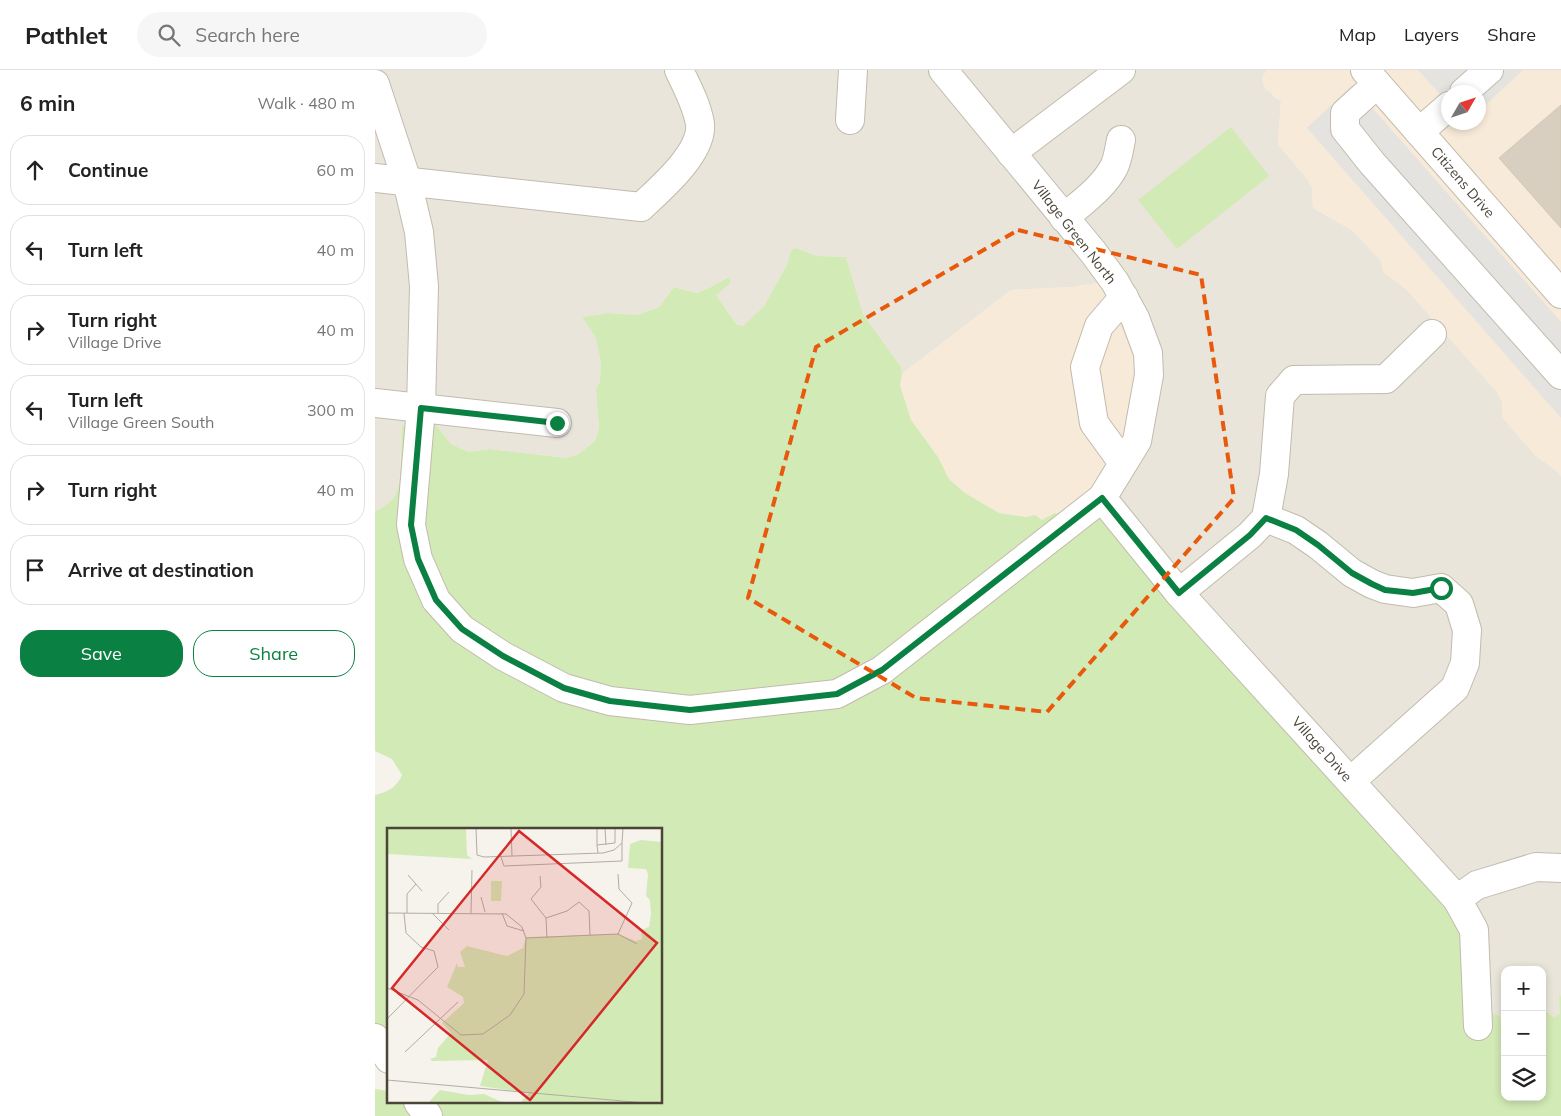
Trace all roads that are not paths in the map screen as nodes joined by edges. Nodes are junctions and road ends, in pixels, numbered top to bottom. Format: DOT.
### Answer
graph roads {
  1 [pos="679,70"];
  2 [pos="853,70"];
  3 [pos="943,70"];
  4 [pos="1121,70"];
  5 [pos="1489,70"];
  6 [pos="1371,77"];
  7 [pos="375,84"];
  8 [pos="1472,85"];
  9 [pos="1441,113"];
  10 [pos="850,120"];
  11 [pos="1419,132"];
  12 [pos="1121,140"];
  13 [pos="1011,153"];
  14 [pos="375,178"];
  15 [pos="407,181"];
  16 [pos="1064,218"];
  17 [pos="1561,294"];
  18 [pos="1124,297"];
  19 [pos="1432,334"];
  20 [pos="1561,375"];
  21 [pos="375,403"];
  22 [pos="421,408"];
  23 [pos="557,423"];
  24 [pos="1123,463"];
  25 [pos="1102,498"];
  26 [pos="1266,518"];
  27 [pos="1179,593"];
  28 [pos="1351,781"];
  29 [pos="1561,868"];
  30 [pos="1457,900"];
  31 [pos="1477,1026"];
  32 [pos="375,1038"];
  33 [pos="387,1056"];
  34 [pos="419,1104"];
  35 [pos="427,1116"];
  1 -- 15 [label="street"];
  2 -- 10 [label="street"];
  3 -- 13 [label="street, Village Green North"];
  4 -- 13 [label="street"];
  5 -- 8 [label="street"];
  6 -- 11 [label="street, Citizens Drive"];
  6 -- 20 [label="street"];
  7 -- 15 [label="street"];
  9 -- 11 [label="street"];
  11 -- 17 [label="street, Citizens Drive"];
  12 -- 16 [label="street"];
  13 -- 16 [label="street, Village Green North"];
  14 -- 15 [label="street"];
  15 -- 22 [label="street"];
  16 -- 18 [label="street, Village Green North"];
  18 -- 24 [label="street, Village Green North"];
  18 -- 24 [label="street"];
  19 -- 26 [label="street"];
  21 -- 22 [label="street"];
  22 -- 23 [label="street"];
  22 -- 25 [label="street"];
  24 -- 25 [label="street, Village Green North"];
  25 -- 27 [label="street, Village Drive"];
  26 -- 27 [label="street"];
  26 -- 28 [label="street"];
  27 -- 28 [label="street, Village Drive"];
  28 -- 30 [label="street, Village Drive"];
  29 -- 30 [label="street"];
  30 -- 31 [label="street, Village Drive"];
  32 -- 33 [label="street"];
  34 -- 35 [label="street"];
}
